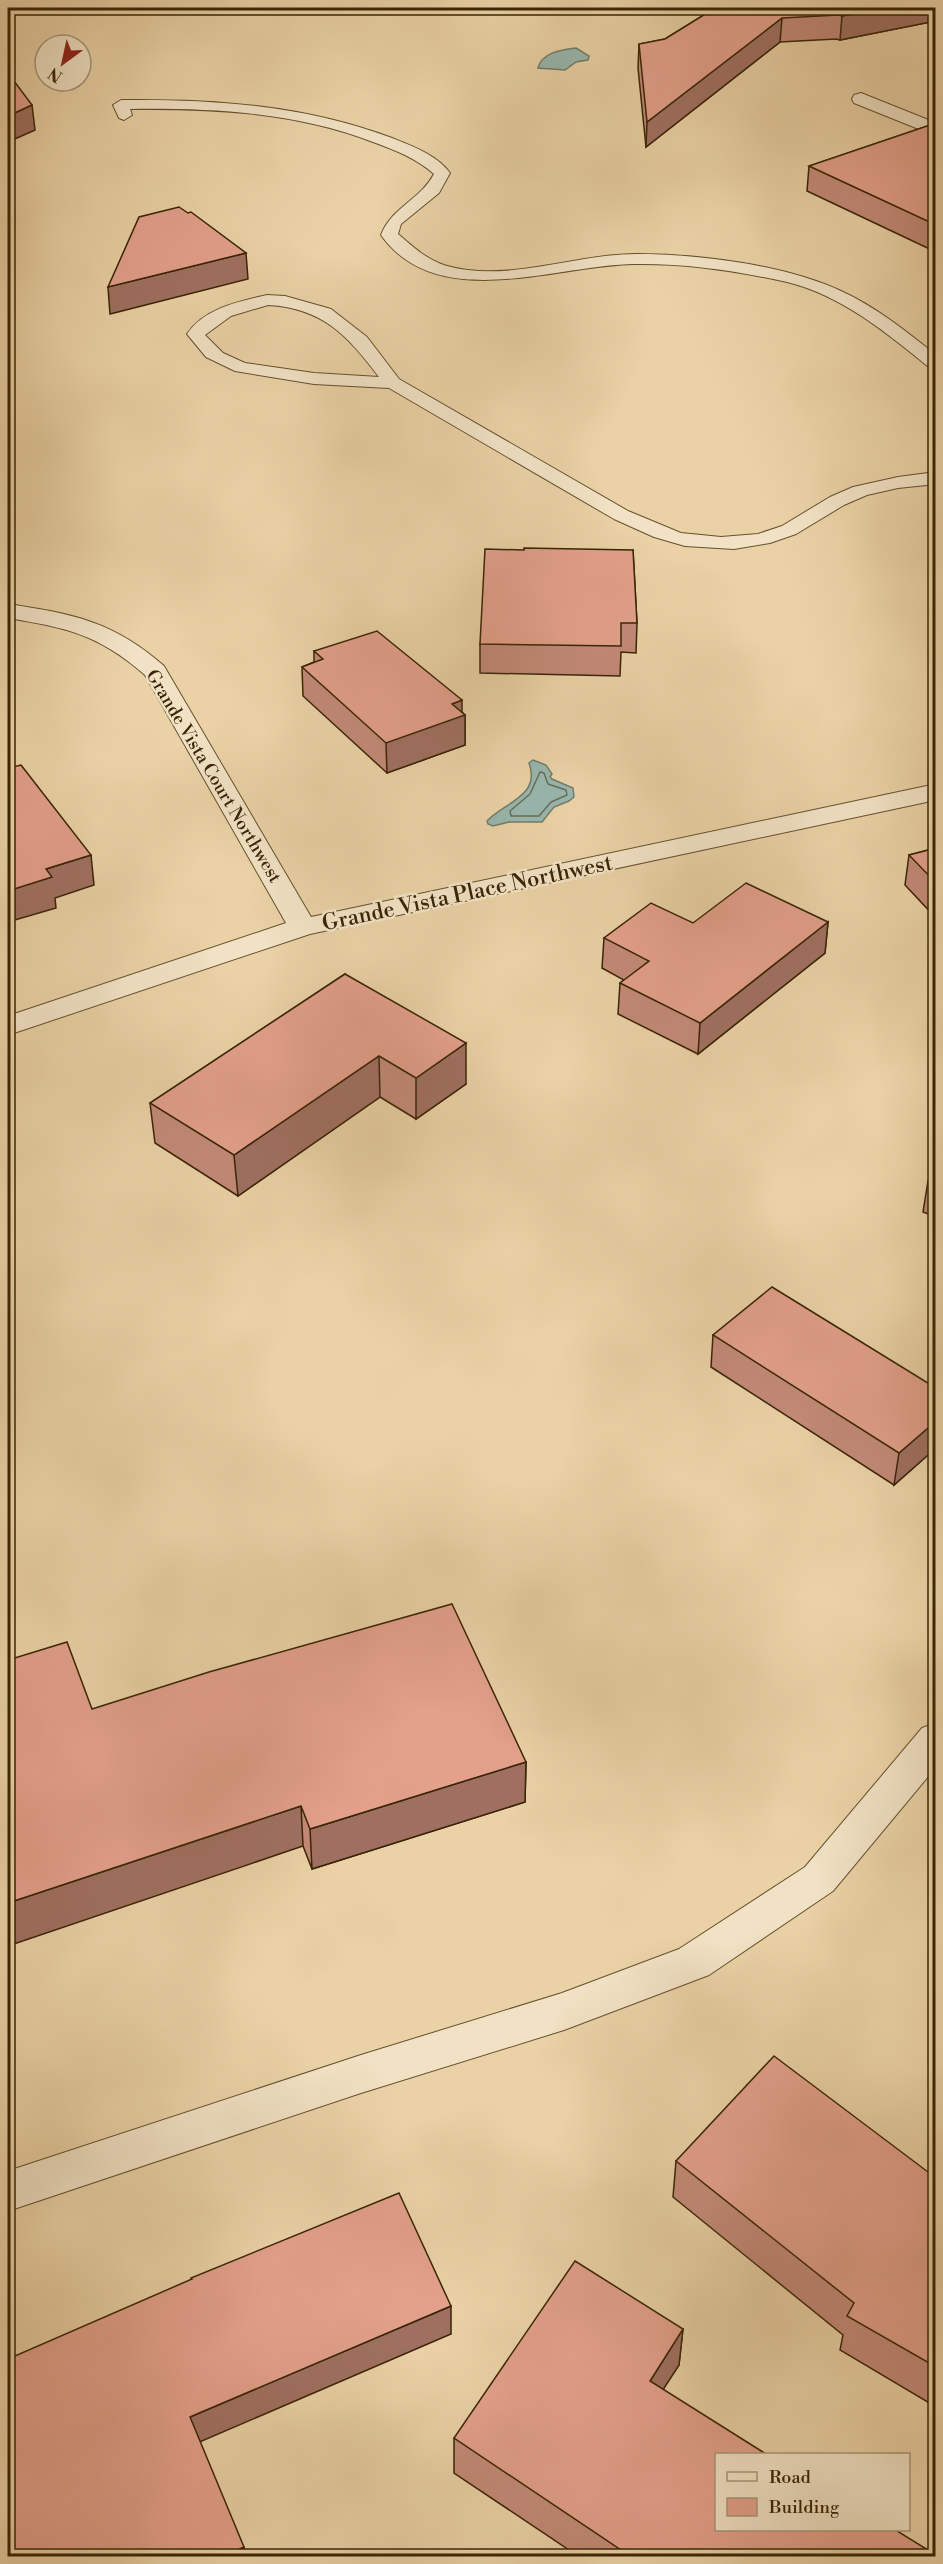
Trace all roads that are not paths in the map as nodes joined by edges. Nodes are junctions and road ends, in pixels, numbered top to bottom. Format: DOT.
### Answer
graph roads {
  1 [pos="861,99"];
  2 [pos="124,115"];
  3 [pos="936,130"];
  4 [pos="936,364"];
  5 [pos="393,383"];
  6 [pos="936,478"];
  7 [pos="8,611"];
  8 [pos="936,792"];
  9 [pos="303,927"];
  10 [pos="8,1026"];
  11 [pos="936,1739"];
  12 [pos="8,2191"];
  1 -- 3 [label="street"];
  2 -- 4 [label="lane"];
  5 -- 5 [label="lane"];
  5 -- 6 [label="lane"];
  7 -- 9 [label="street, Grande Vista Court Northwest"];
  8 -- 9 [label="street, Grande Vista Place Northwest"];
  9 -- 10 [label="street, Grande Vista Place Northwest"];
  11 -- 12 [label="street"];
}
